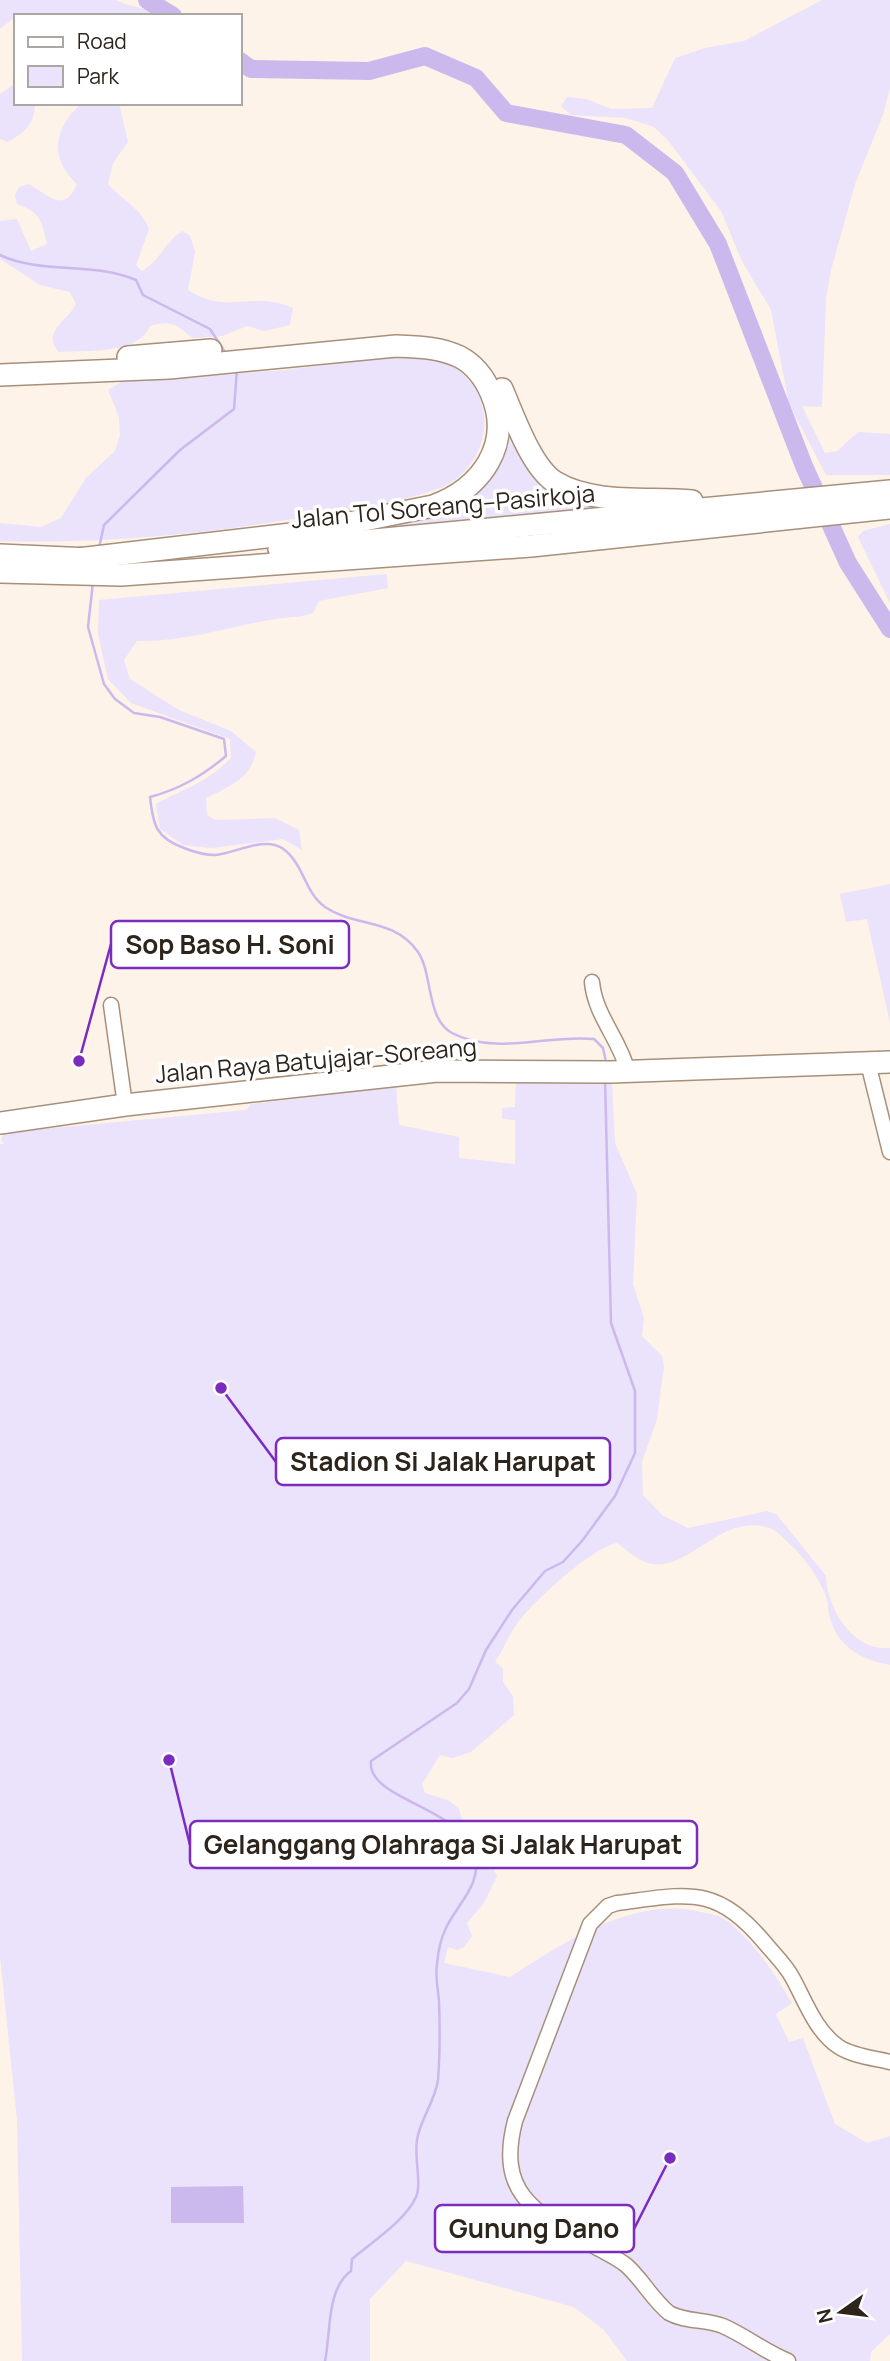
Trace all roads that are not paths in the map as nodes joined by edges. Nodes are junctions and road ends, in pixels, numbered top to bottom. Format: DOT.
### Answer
graph roads {
  1 [pos="257,353"];
  2 [pos="199,358"];
  3 [pos="0,365"];
  4 [pos="0,375"];
  5 [pos="890,491"];
  6 [pos="743,505"];
  7 [pos="890,508"];
  8 [pos="781,510"];
  9 [pos="0,555"];
  10 [pos="121,562"];
  11 [pos="74,564"];
  12 [pos="0,572"];
  13 [pos="592,982"];
  14 [pos="111,1005"];
  15 [pos="890,1062"];
  16 [pos="868,1063"];
  17 [pos="611,1072"];
  18 [pos="125,1105"];
  19 [pos="0,1123"];
  20 [pos="890,1152"];
  21 [pos="890,2062"];
  22 [pos="788,2361"];
  1 -- 2 [label="highway"];
  1 -- 6 [label="highway"];
  1 -- 10 [label="highway"];
  2 -- 3 [label="highway"];
  2 -- 4 [label="highway"];
  5 -- 8 [label="highway, Jalan Tol Soreang–Pasirkoja"];
  6 -- 8 [label="highway, Jalan Tol Soreang–Pasirkoja"];
  6 -- 10 [label="highway, Jalan Tol Soreang–Pasirkoja"];
  7 -- 8 [label="highway, Jalan Tol Soreang–Pasirkoja"];
  8 -- 10 [label="highway, Jalan Tol Soreang–Pasirkoja"];
  9 -- 11 [label="highway"];
  10 -- 11 [label="highway"];
  11 -- 12 [label="highway"];
  13 -- 17 [label="street"];
  14 -- 18 [label="street"];
  15 -- 16 [label="highway, Jalan Raya Batujajar-Soreang"];
  16 -- 17 [label="highway, Jalan Raya Batujajar-Soreang"];
  16 -- 20 [label="street"];
  17 -- 18 [label="highway, Jalan Raya Batujajar-Soreang"];
  18 -- 19 [label="highway, Jalan Raya Batujajar-Soreang"];
  21 -- 22 [label="street"];
}
